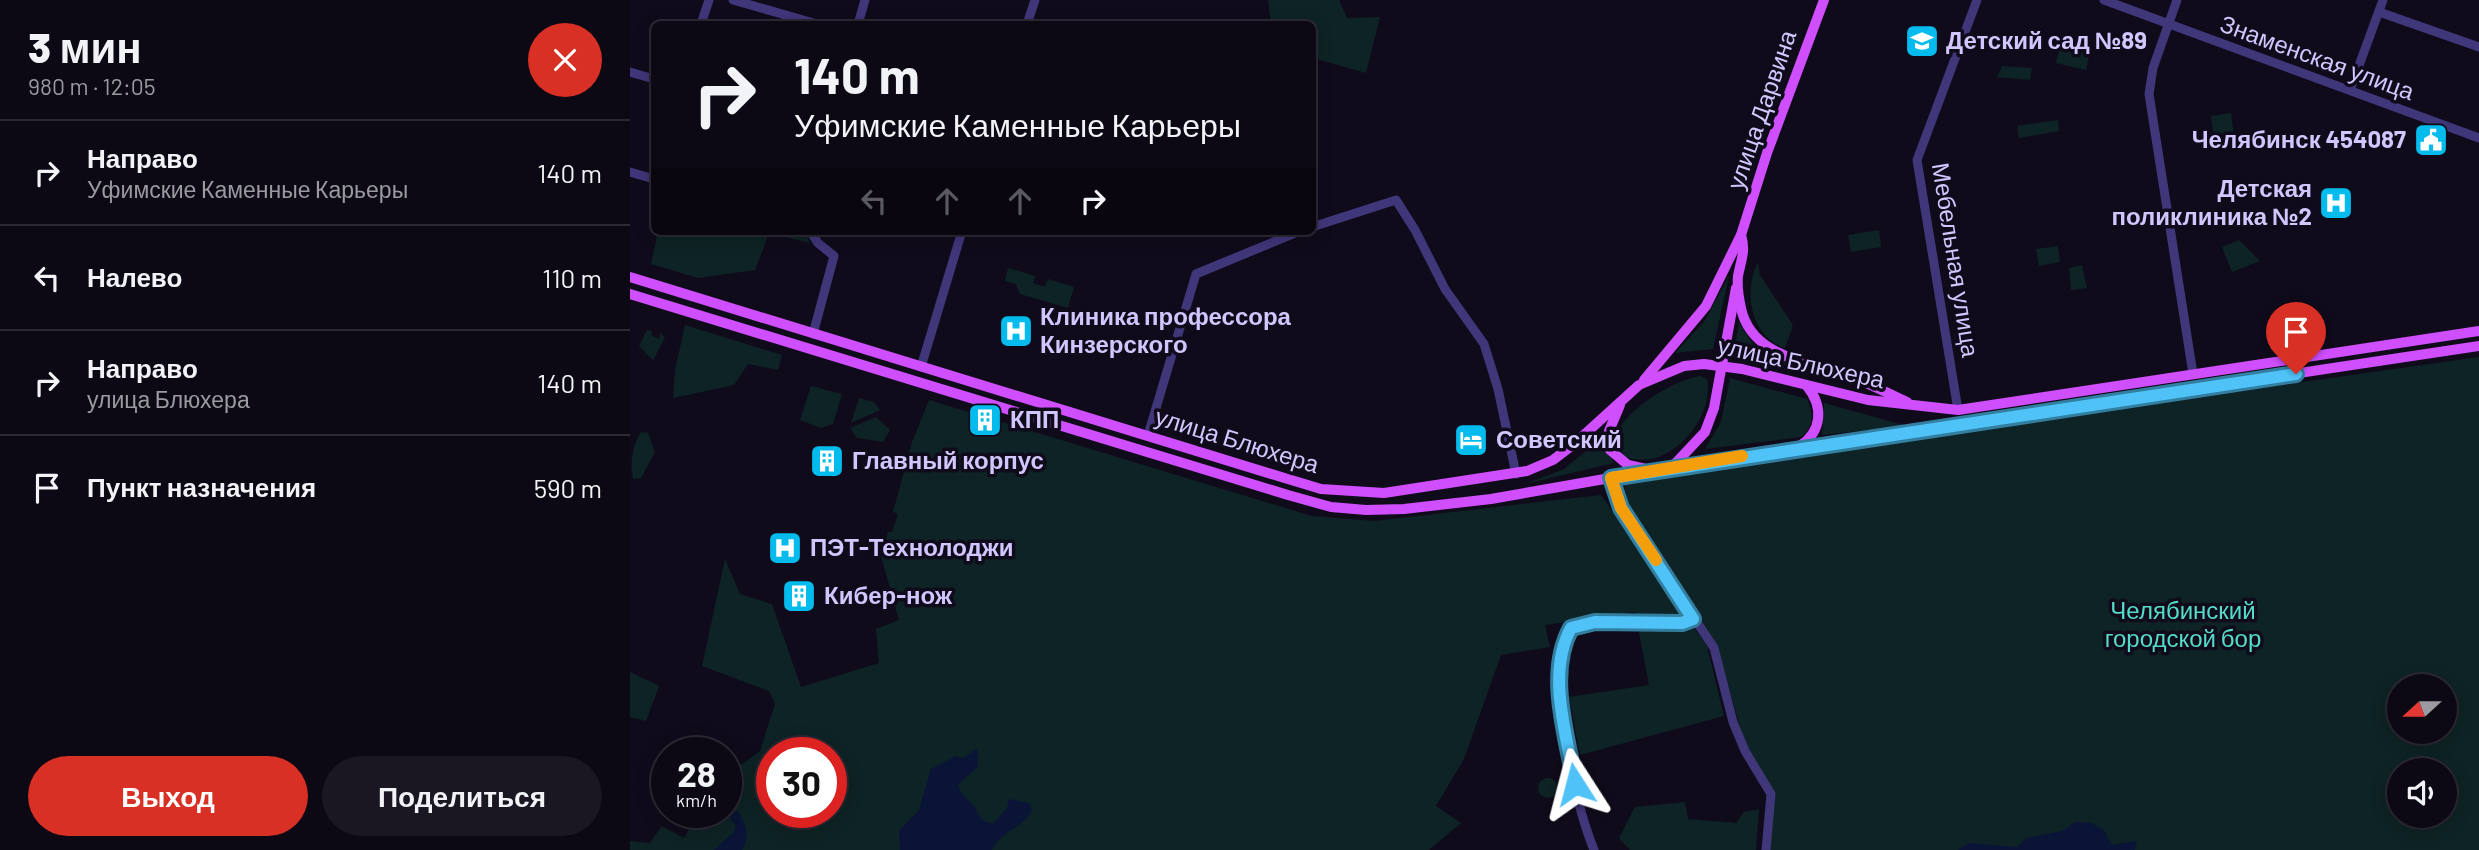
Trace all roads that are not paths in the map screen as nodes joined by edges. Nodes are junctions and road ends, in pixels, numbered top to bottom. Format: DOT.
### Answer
graph roads {
  1 [pos="709,0"];
  2 [pos="733,0"];
  3 [pos="865,0"];
  4 [pos="1035,0"];
  5 [pos="1824,0"];
  6 [pos="1977,0"];
  7 [pos="2104,0"];
  8 [pos="2176,0"];
  9 [pos="2384,0"];
  10 [pos="2379,12"];
  11 [pos="702,21"];
  12 [pos="806,21"];
  13 [pos="859,21"];
  14 [pos="1028,21"];
  15 [pos="2168,25"];
  16 [pos="2479,47"];
  17 [pos="630,72"];
  18 [pos="651,78"];
  19 [pos="2350,90"];
  20 [pos="2479,138"];
  21 [pos="630,172"];
  22 [pos="651,178"];
  23 [pos="1316,226"];
  24 [pos="813,235"];
  25 [pos="961,235"];
  26 [pos="1290,235"];
  27 [pos="1741,235"];
  28 [pos="630,277"];
  29 [pos="1738,279"];
  30 [pos="630,294"];
  31 [pos="2479,331"];
  32 [pos="813,334"];
  33 [pos="2479,346"];
  34 [pos="1721,364"];
  35 [pos="921,367"];
  36 [pos="2193,374"];
  37 [pos="915,383"];
  38 [pos="1639,384"];
  39 [pos="1807,385"];
  40 [pos="1621,402"];
  41 [pos="1918,408"];
  42 [pos="1958,410"];
  43 [pos="1148,435"];
  44 [pos="1798,448"];
  45 [pos="1672,467"];
  46 [pos="1651,470"];
  47 [pos="1516,474"];
  48 [pos="1611,478"];
  49 [pos="1693,619"];
  50 [pos="1594,850"];
  51 [pos="1766,850"];
  1 -- 11 [label="street"];
  2 -- 12 [label="street"];
  3 -- 13 [label="street"];
  4 -- 14 [label="street"];
  5 -- 27 [label="main road, улица Дарвина"];
  6 -- 42 [label="street, Мебельная улица"];
  7 -- 15 [label="street, Знаменская улица"];
  8 -- 15 [label="street"];
  9 -- 10 [label="street"];
  10 -- 16 [label="street"];
  10 -- 19 [label="street"];
  15 -- 19 [label="street, Знаменская улица"];
  15 -- 36 [label="street"];
  17 -- 18 [label="street"];
  19 -- 20 [label="street, Знаменская улица"];
  21 -- 22 [label="street"];
  23 -- 47 [label="street"];
  24 -- 32 [label="street"];
  25 -- 35 [label="street"];
  26 -- 43 [label="street"];
  27 -- 29 [label="main road, улица Дарвина"];
  27 -- 38 [label="main road, улица Дарвина"];
  28 -- 32 [label="main road, улица Блюхера"];
  29 -- 34 [label="main road"];
  29 -- 41 [label="main road, улица Дарвина"];
  30 -- 37 [label="main road, улица Блюхера"];
  31 -- 36 [label="main road, улица Блюхера"];
  32 -- 35 [label="main road, улица Блюхера"];
  33 -- 44 [label="main road, улица Блюхера"];
  34 -- 38 [label="main road, улица Блюхера"];
  34 -- 39 [label="main road, улица Блюхера"];
  34 -- 45 [label="main road"];
  35 -- 37 [label="main road"];
  35 -- 43 [label="main road, улица Блюхера"];
  36 -- 42 [label="main road, улица Блюхера"];
  37 -- 48 [label="main road, улица Блюхера"];
  38 -- 40 [label="main road, улица Блюхера"];
  39 -- 41 [label="main road, улица Блюхера"];
  39 -- 44 [label="main road"];
  40 -- 46 [label="main road"];
  40 -- 47 [label="main road, улица Блюхера"];
  41 -- 42 [label="main road, улица Блюхера"];
  43 -- 47 [label="main road, улица Блюхера"];
  44 -- 45 [label="main road, улица Блюхера"];
  45 -- 46 [label="main road, улица Блюхера"];
  46 -- 48 [label="main road, улица Блюхера"];
  48 -- 49 [label="street"];
  49 -- 50 [label="street"];
  49 -- 51 [label="street"];
}
